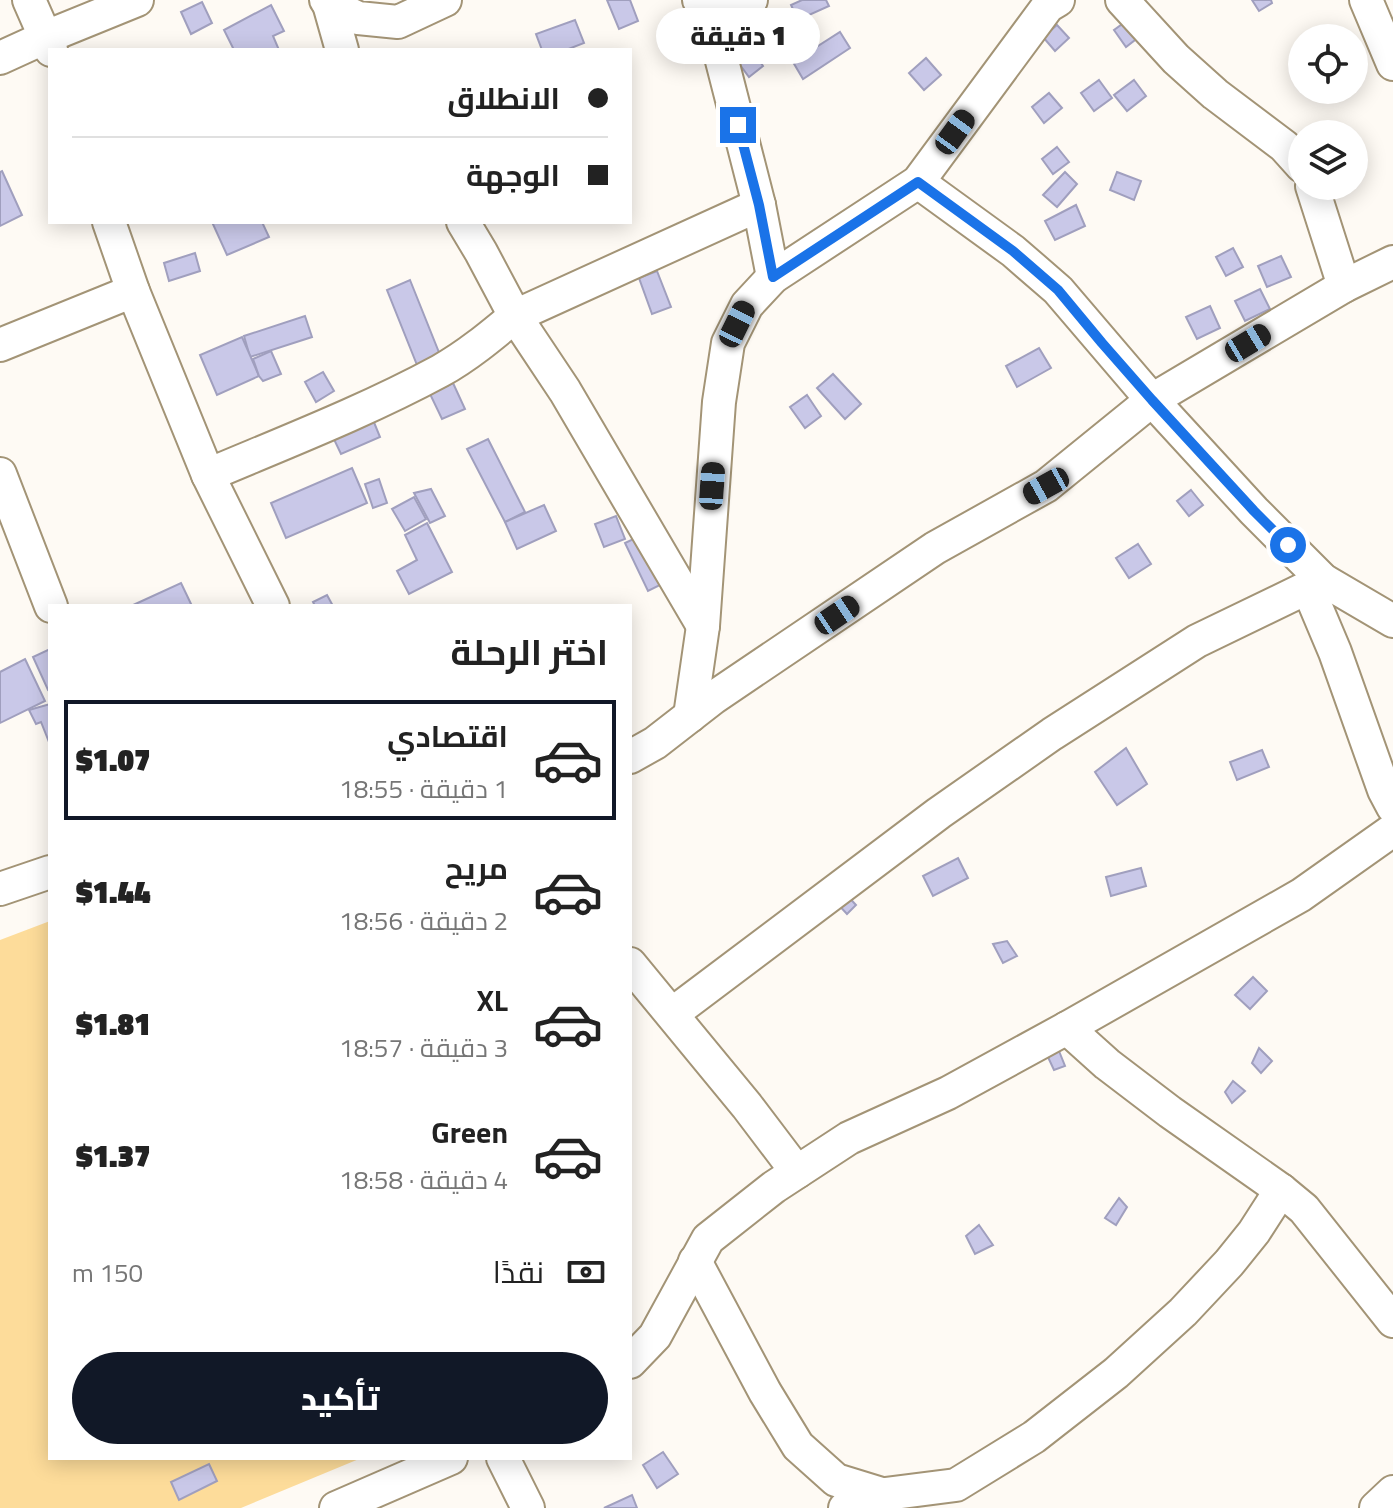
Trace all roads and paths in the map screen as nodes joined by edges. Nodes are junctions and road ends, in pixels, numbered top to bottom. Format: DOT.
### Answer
graph roads {
  1 [pos="29,0"];
  2 [pos="137,0"];
  3 [pos="445,0"];
  4 [pos="751,0"];
  5 [pos="1122,0"];
  6 [pos="1366,0"];
  7 [pos="328,2"];
  8 [pos="1050,2"];
  9 [pos="705,9"];
  10 [pos="48,44"];
  11 [pos="341,48"];
  12 [pos="0,58"];
  13 [pos="1393,64"];
  14 [pos="1288,150"];
  15 [pos="918,182"];
  16 [pos="1316,200"];
  17 [pos="759,205"];
  18 [pos="110,224"];
  19 [pos="464,224"];
  20 [pos="1393,262"];
  21 [pos="773,277"];
  22 [pos="1344,286"];
  23 [pos="133,291"];
  24 [pos="515,316"];
  25 [pos="0,345"];
  26 [pos="1152,400"];
  27 [pos="0,474"];
  28 [pos="208,475"];
  29 [pos="1316,584"];
  30 [pos="50,604"];
  31 [pos="272,604"];
  32 [pos="1393,621"];
  33 [pos="703,626"];
  34 [pos="690,716"];
  35 [pos="632,756"];
  36 [pos="1393,807"];
  37 [pos="1393,830"];
  38 [pos="48,873"];
  39 [pos="0,889"];
  40 [pos="633,973"];
  41 [pos="672,1014"];
  42 [pos="1067,1028"];
  43 [pos="797,1172"];
  44 [pos="1281,1190"];
  45 [pos="695,1261"];
  46 [pos="1393,1321"];
  47 [pos="632,1360"];
  48 [pos="446,1460"];
  49 [pos="504,1460"];
  50 [pos="1393,1492"];
  51 [pos="897,1501"];
  52 [pos="336,1508"];
  53 [pos="528,1508"];
  54 [pos="845,1508"];
  55 [pos="1376,1508"];
  1 -- 10 [label="street"];
  2 -- 10 [label="street"];
  3 -- 7 [label="street"];
  4 -- 9 [label="street"];
  5 -- 14 [label="street"];
  6 -- 13 [label="street"];
  7 -- 11 [label="street"];
  8 -- 15 [label="street"];
  9 -- 17 [label="street"];
  10 -- 12 [label="street"];
  15 -- 21 [label="street"];
  15 -- 26 [label="street"];
  16 -- 22 [label="street"];
  17 -- 21 [label="street"];
  17 -- 24 [label="street"];
  18 -- 23 [label="street"];
  19 -- 24 [label="street"];
  20 -- 22 [label="street"];
  21 -- 33 [label="street"];
  22 -- 26 [label="street"];
  23 -- 25 [label="street"];
  23 -- 28 [label="street"];
  24 -- 28 [label="street"];
  24 -- 33 [label="street"];
  26 -- 29 [label="street"];
  26 -- 34 [label="street"];
  27 -- 30 [label="street"];
  28 -- 31 [label="street"];
  29 -- 32 [label="street"];
  29 -- 36 [label="street"];
  29 -- 41 [label="street"];
  33 -- 34 [label="street"];
  34 -- 35 [label="street"];
  37 -- 42 [label="street"];
  38 -- 39 [label="street"];
  40 -- 41 [label="street"];
  41 -- 43 [label="street"];
  42 -- 43 [label="street"];
  42 -- 44 [label="street"];
  43 -- 45 [label="street"];
  44 -- 46 [label="street"];
  44 -- 51 [label="street"];
  45 -- 47 [label="street"];
  45 -- 51 [label="street"];
  48 -- 52 [label="street"];
  49 -- 53 [label="street"];
  50 -- 55 [label="street"];
  51 -- 54 [label="street"];
}
